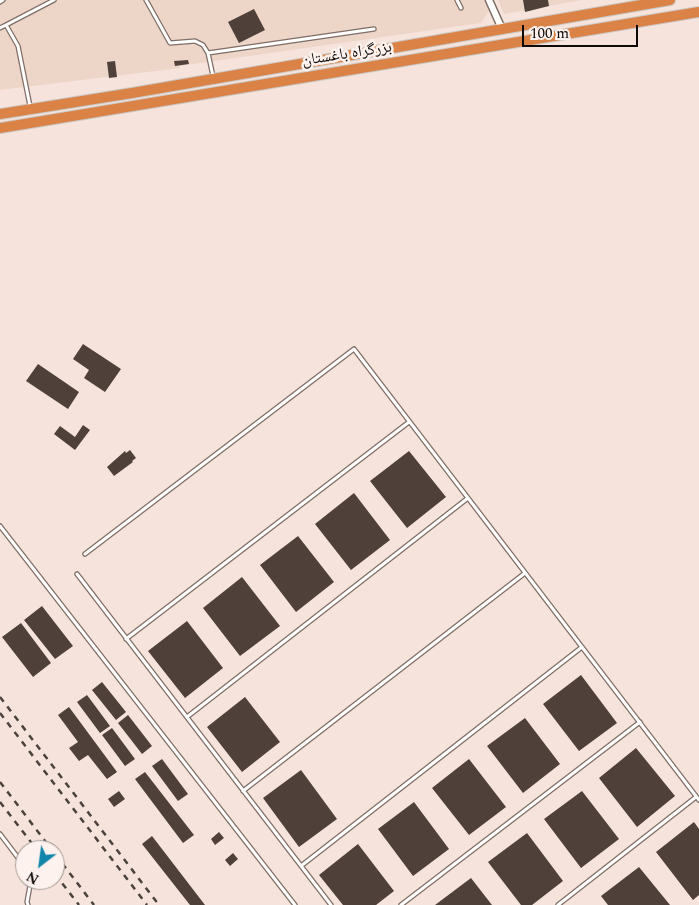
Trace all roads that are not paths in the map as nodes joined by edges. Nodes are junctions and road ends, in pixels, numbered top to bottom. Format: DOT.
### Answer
graph roads {
  1 [pos="54,0"];
  2 [pos="146,0"];
  3 [pos="457,0"];
  4 [pos="489,0"];
  5 [pos="670,0"];
  6 [pos="461,8"];
  7 [pos="699,12"];
  8 [pos="6,26"];
  9 [pos="0,28"];
  10 [pos="374,29"];
  11 [pos="502,29"];
  12 [pos="208,53"];
  13 [pos="214,79"];
  14 [pos="31,109"];
  15 [pos="0,114"];
  16 [pos="0,128"];
  17 [pos="409,422"];
  18 [pos="468,498"];
  19 [pos="0,526"];
  20 [pos="85,554"];
  21 [pos="525,573"];
  22 [pos="77,574"];
  23 [pos="126,639"];
  24 [pos="582,647"];
  25 [pos="187,717"];
  26 [pos="640,722"];
  27 [pos="243,791"];
  28 [pos="698,798"];
  29 [pos="0,834"];
  30 [pos="15,854"];
  31 [pos="301,866"];
  32 [pos="29,890"];
  33 [pos="28,905"];
  34 [pos="295,905"];
  35 [pos="331,905"];
  36 [pos="401,905"];
  37 [pos="558,905"];
  1 -- 8 [label="lane"];
  2 -- 12 [label="lane"];
  3 -- 6 [label="lane"];
  4 -- 11 [label="street"];
  5 -- 11 [label="highway, بزرگراه باغستان"];
  7 -- 16 [label="highway, بزرگراه باغستان"];
  8 -- 9 [label="lane"];
  8 -- 14 [label="lane"];
  10 -- 12 [label="lane"];
  11 -- 13 [label="highway, بزرگراه باغستان"];
  12 -- 13 [label="lane"];
  13 -- 14 [label="highway, بزرگراه باغستان"];
  14 -- 15 [label="highway, بزرگراه باغستان"];
  17 -- 18 [label="lane"];
  17 -- 20 [label="lane"];
  17 -- 23 [label="lane"];
  18 -- 21 [label="lane"];
  18 -- 25 [label="lane"];
  19 -- 34 [label="lane"];
  21 -- 24 [label="lane"];
  21 -- 27 [label="lane"];
  22 -- 23 [label="lane"];
  23 -- 25 [label="lane"];
  24 -- 26 [label="lane"];
  24 -- 31 [label="lane"];
  25 -- 27 [label="lane"];
  26 -- 28 [label="lane"];
  26 -- 36 [label="lane"];
  27 -- 31 [label="lane"];
  28 -- 37 [label="lane"];
  29 -- 30 [label="lane"];
  31 -- 35 [label="lane"];
  32 -- 33 [label="lane"];
}
